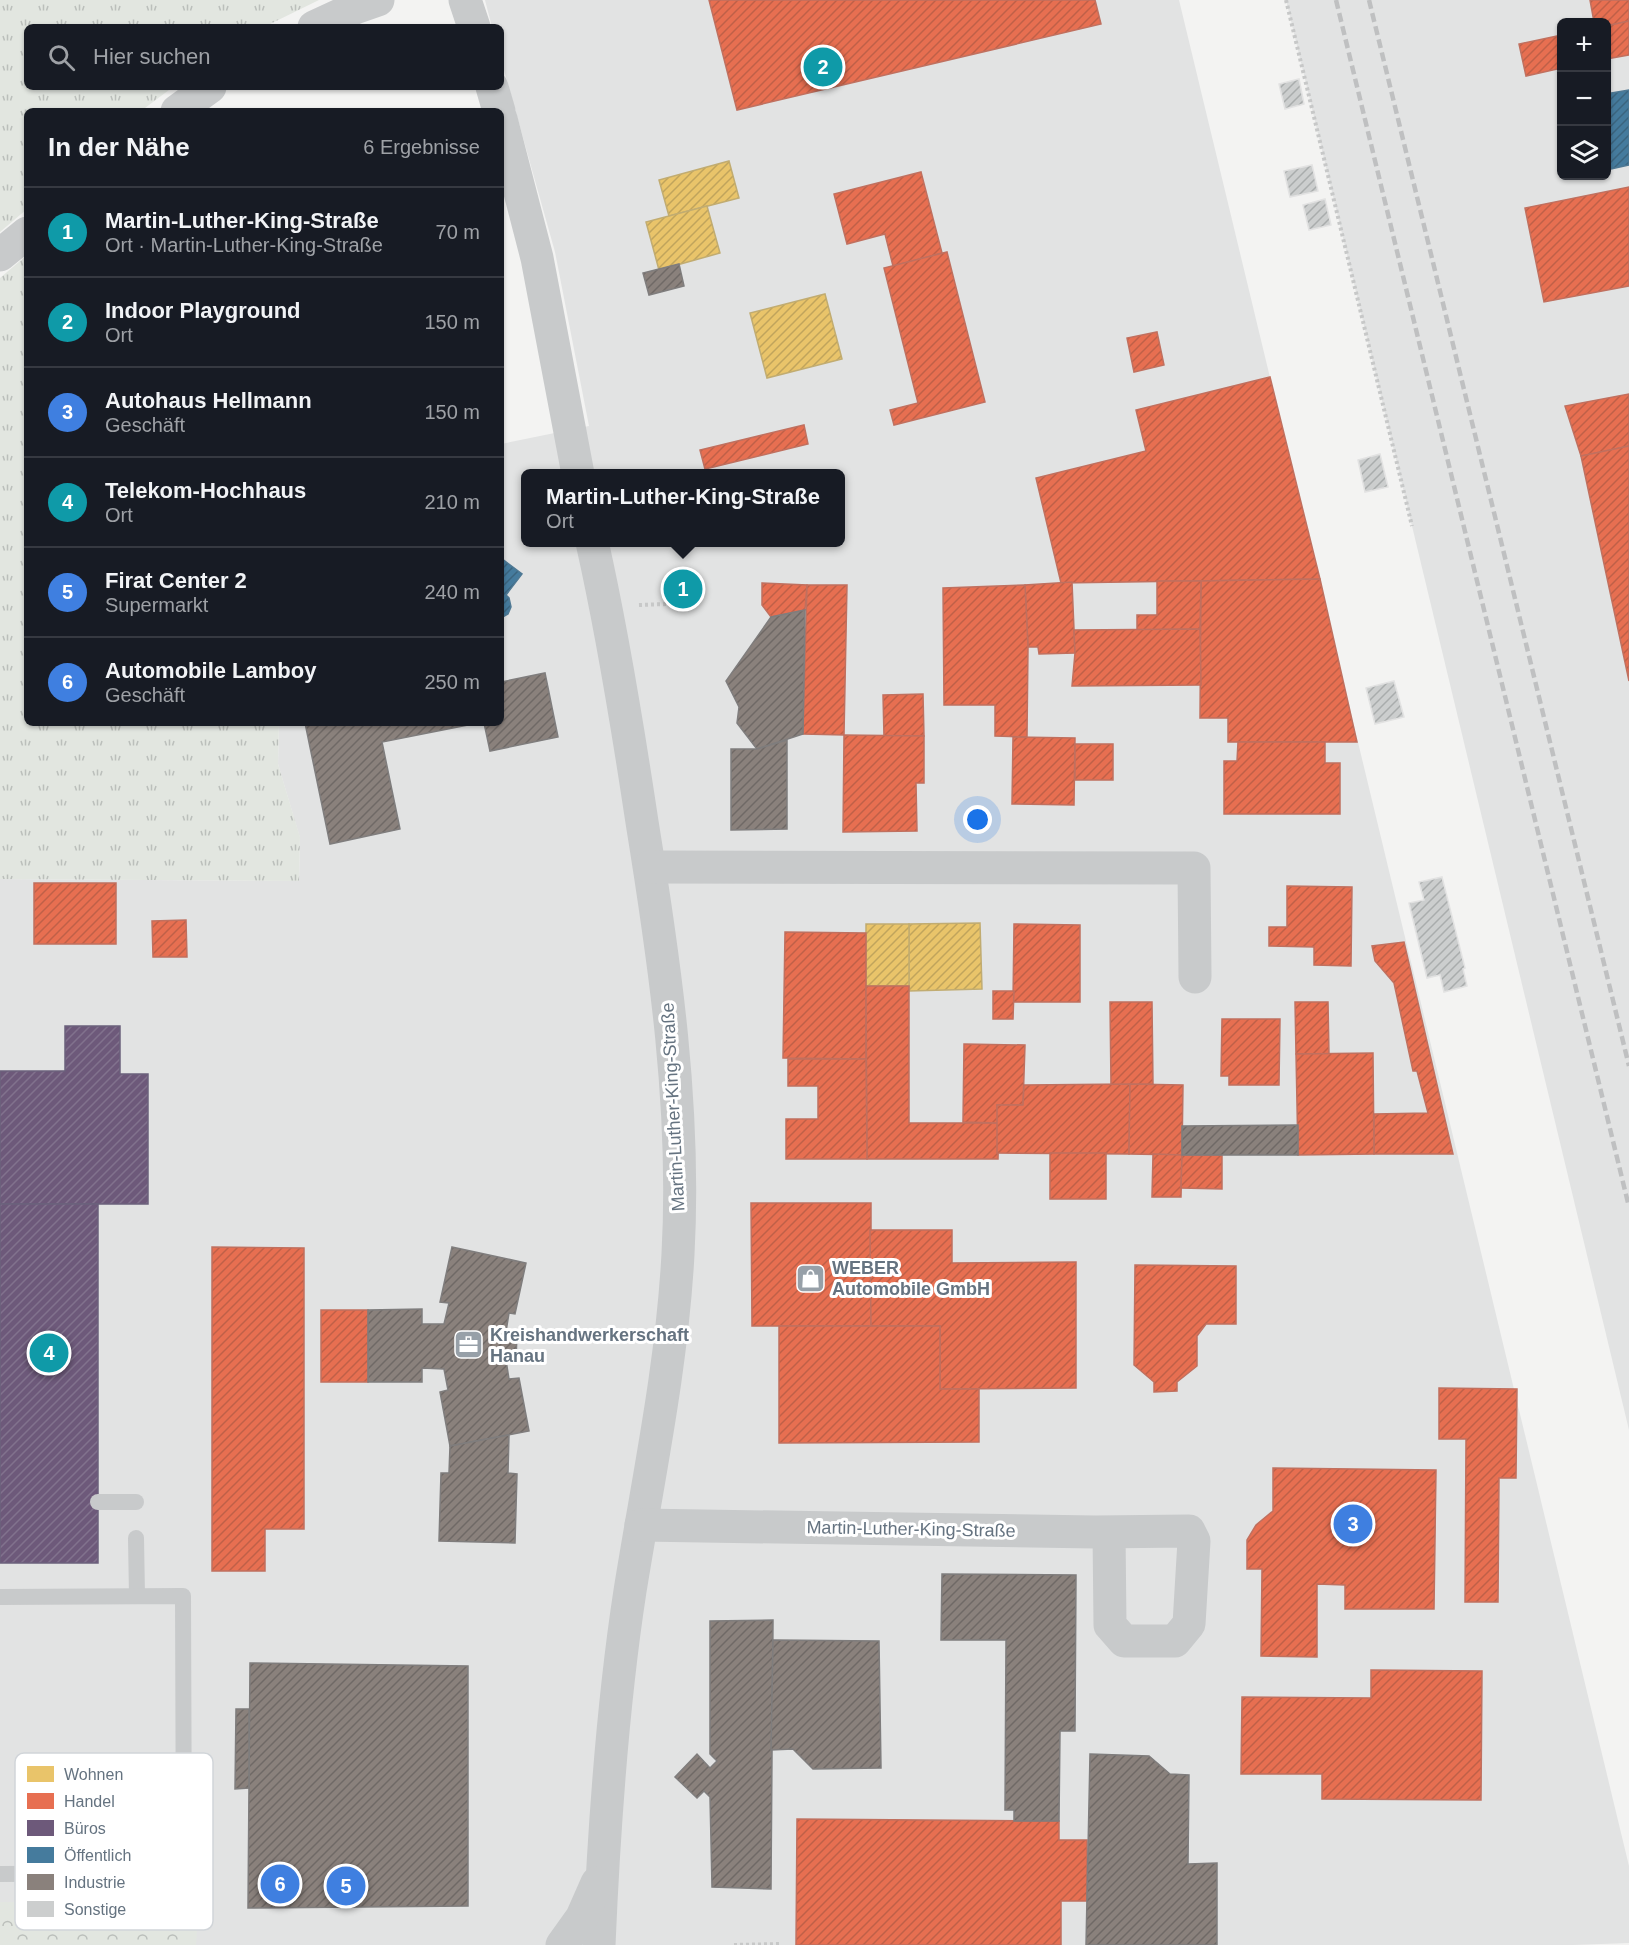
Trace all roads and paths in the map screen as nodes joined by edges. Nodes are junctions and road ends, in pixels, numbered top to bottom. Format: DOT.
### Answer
graph roads {
  1 [pos="378,0"];
  2 [pos="465,0"];
  3 [pos="1286,0"];
  4 [pos="320,24"];
  5 [pos="473,24"];
  6 [pos="206,90"];
  7 [pos="493,90"];
  8 [pos="181,108"];
  9 [pos="498,108"];
  10 [pos="504,131"];
  11 [pos="24,235"];
  12 [pos="0,255"];
  13 [pos="577,469"];
  14 [pos="1412,526"];
  15 [pos="593,547"];
  16 [pos="696,603"];
  17 [pos="605,606"];
  18 [pos="650,867"];
  19 [pos="1195,977"];
  20 [pos="98,1502"];
  21 [pos="136,1502"];
  22 [pos="641,1525"];
  23 [pos="1109,1532"];
  24 [pos="136,1538"];
  25 [pos="137,1596"];
  26 [pos="0,1597"];
  27 [pos="184,1753"];
  28 [pos="0,1874"];
  29 [pos="15,1874"];
  30 [pos="574,1942"];
  31 [pos="782,1944"];
  32 [pos="734,1945"];
  1 -- 4 [label="street"];
  2 -- 5 [label="street"];
  3 -- 14 [label="path"];
  6 -- 8 [label="street"];
  7 -- 9 [label="street"];
  10 -- 13 [label="street"];
  11 -- 12 [label="street"];
  15 -- 17 [label="street, Martin-Luther-King-Straße"];
  16 -- 17 [label="path"];
  17 -- 18 [label="street, Martin-Luther-King-Straße"];
  18 -- 19 [label="street"];
  18 -- 22 [label="street, Martin-Luther-King-Straße"];
  20 -- 21 [label="lane"];
  22 -- 23 [label="street, Martin-Luther-King-Straße"];
  22 -- 30 [label="street, Martin-Luther-King-Straße"];
  24 -- 25 [label="lane"];
  25 -- 26 [label="lane"];
  25 -- 27 [label="lane"];
  28 -- 29 [label="lane"];
  31 -- 32 [label="path"];
}
